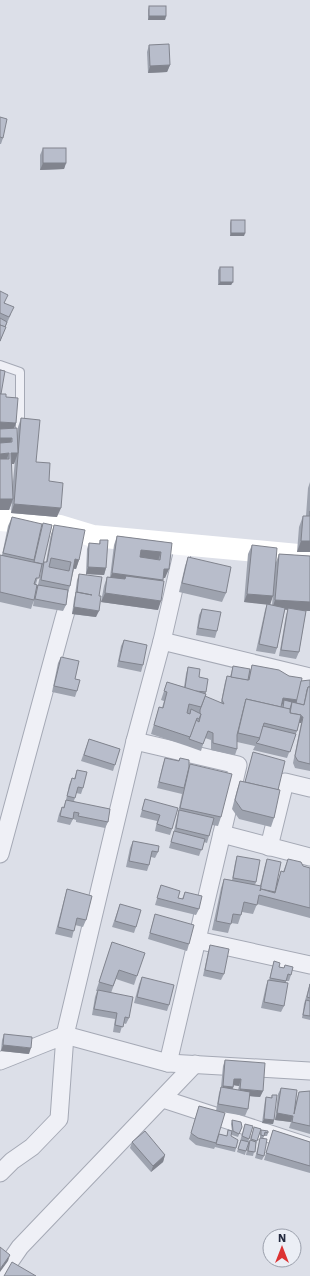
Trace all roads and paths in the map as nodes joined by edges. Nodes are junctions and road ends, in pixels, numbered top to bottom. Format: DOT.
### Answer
graph roads {
  1 [pos="0,365"];
  2 [pos="17,436"];
  3 [pos="7,518"];
  4 [pos="93,536"];
  5 [pos="184,544"];
  6 [pos="0,548"];
  7 [pos="310,556"];
  8 [pos="162,641"];
  9 [pos="310,677"];
  10 [pos="135,741"];
  11 [pos="310,788"];
  12 [pos="222,834"];
  13 [pos="269,847"];
  14 [pos="0,854"];
  15 [pos="310,857"];
  16 [pos="197,940"];
  17 [pos="310,965"];
  18 [pos="65,1035"];
  19 [pos="0,1061"];
  20 [pos="168,1063"];
  21 [pos="195,1064"];
  22 [pos="310,1071"];
  23 [pos="163,1099"];
  24 [pos="310,1148"];
  25 [pos="0,1173"];
  26 [pos="0,1276"];
  1 -- 2 [label="lane"];
  3 -- 4 [label="street"];
  3 -- 6 [label="street"];
  4 -- 5 [label="street"];
  4 -- 14 [label="street"];
  5 -- 7 [label="street"];
  5 -- 8 [label="street"];
  8 -- 9 [label="street"];
  8 -- 10 [label="street"];
  10 -- 12 [label="street"];
  10 -- 18 [label="street"];
  11 -- 13 [label="street"];
  12 -- 13 [label="street"];
  12 -- 16 [label="street"];
  13 -- 15 [label="street"];
  16 -- 17 [label="street"];
  16 -- 20 [label="street"];
  18 -- 19 [label="street"];
  18 -- 20 [label="street"];
  18 -- 25 [label="street"];
  20 -- 21 [label="street"];
  21 -- 22 [label="street"];
  21 -- 23 [label="street"];
  23 -- 24 [label="street"];
  23 -- 26 [label="street"];
}
